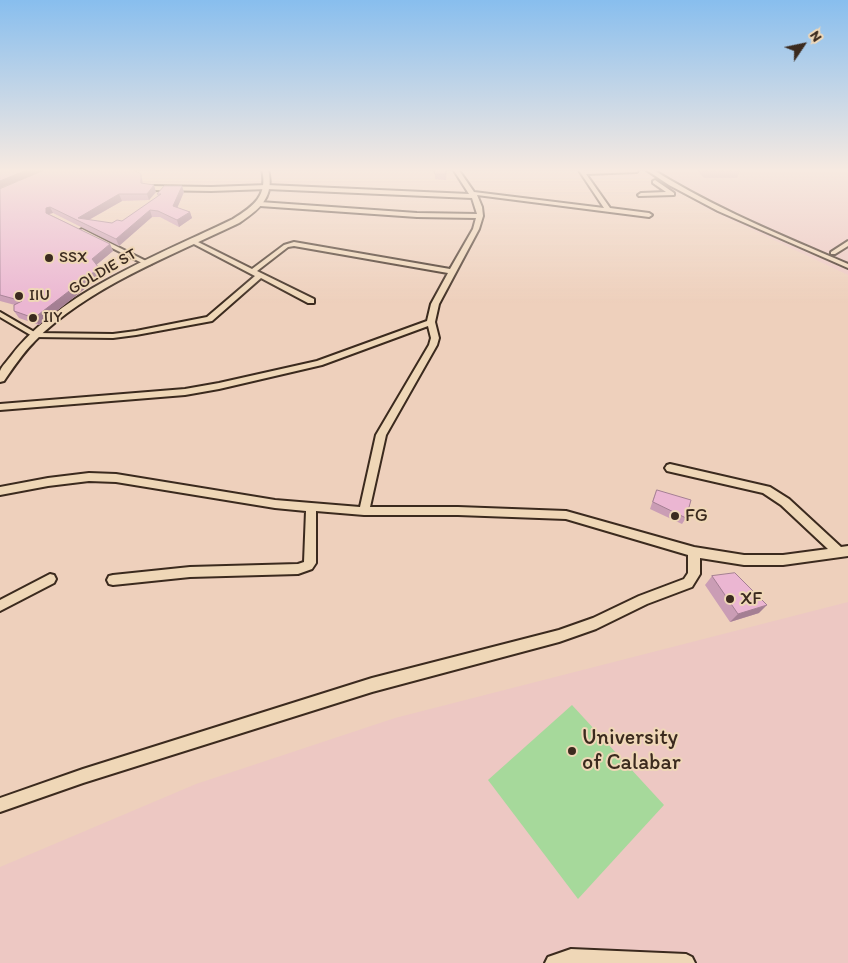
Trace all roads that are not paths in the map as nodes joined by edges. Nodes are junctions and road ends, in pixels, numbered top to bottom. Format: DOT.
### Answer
graph roads {
  1 [pos="247,214"];
  2 [pos="402,214"];
  3 [pos="638,214"];
  4 [pos="729,214"];
  5 [pos="746,214"];
  6 [pos="649,215"];
  7 [pos="480,216"];
  8 [pos="78,229"];
  9 [pos="194,242"];
  10 [pos="848,243"];
  11 [pos="833,253"];
  12 [pos="848,260"];
  13 [pos="148,264"];
  14 [pos="848,266"];
  15 [pos="452,272"];
  16 [pos="256,274"];
  17 [pos="311,301"];
  18 [pos="0,314"];
  19 [pos="431,322"];
  20 [pos="34,336"];
  21 [pos="0,379"];
  22 [pos="0,407"];
  23 [pos="670,468"];
  24 [pos="0,491"];
  25 [pos="311,507"];
  26 [pos="364,511"];
  27 [pos="694,552"];
  28 [pos="844,552"];
  29 [pos="50,579"];
  30 [pos="113,580"];
  31 [pos="0,606"];
  32 [pos="0,805"];
  33 [pos="554,963"];
  34 [pos="686,963"];
  1 -- 9 [label="street, GOLDIE ST"];
  2 -- 7 [label="street"];
  3 -- 6 [label="street"];
  4 -- 14 [label="street"];
  5 -- 11 [label="street"];
  7 -- 15 [label="street"];
  8 -- 13 [label="street"];
  9 -- 13 [label="street, GOLDIE ST"];
  9 -- 16 [label="street"];
  10 -- 11 [label="street"];
  11 -- 12 [label="street"];
  13 -- 20 [label="street, GOLDIE ST"];
  15 -- 16 [label="street"];
  15 -- 19 [label="street"];
  16 -- 17 [label="street"];
  16 -- 20 [label="street"];
  18 -- 20 [label="street"];
  19 -- 22 [label="street"];
  19 -- 26 [label="street"];
  20 -- 21 [label="street, GOLDIE ST"];
  23 -- 28 [label="street"];
  24 -- 25 [label="street"];
  25 -- 26 [label="street"];
  25 -- 30 [label="street"];
  26 -- 27 [label="street"];
  27 -- 28 [label="street"];
  27 -- 32 [label="street"];
  29 -- 31 [label="street"];
  33 -- 34 [label="street"];
}
